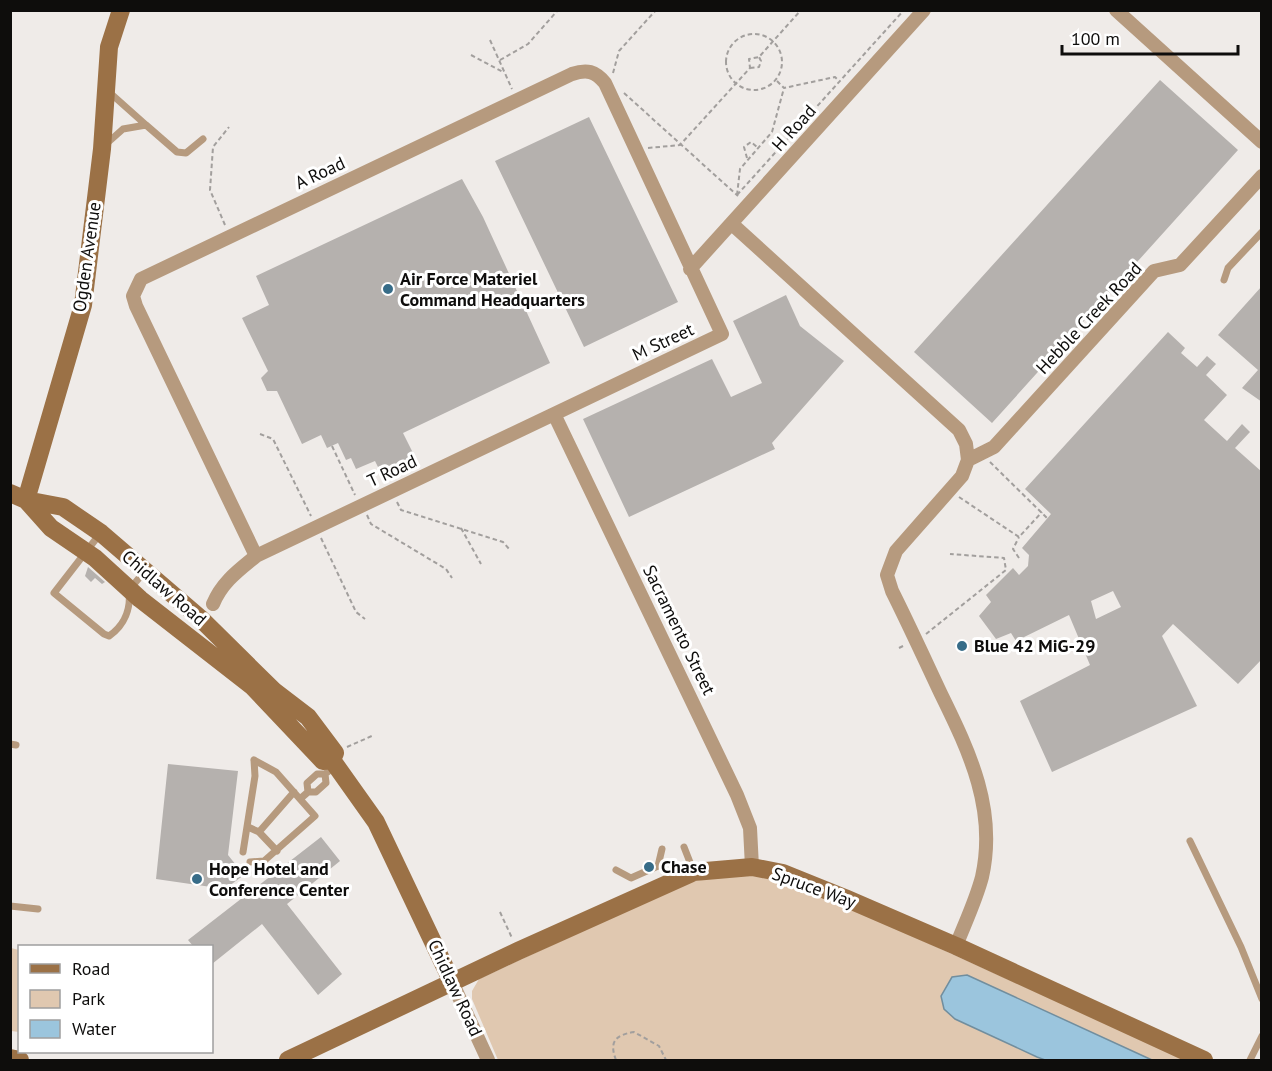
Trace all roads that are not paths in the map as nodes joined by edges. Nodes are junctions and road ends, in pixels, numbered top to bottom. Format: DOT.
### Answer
graph roads {
  1 [pos="121,10"];
  2 [pos="924,10"];
  3 [pos="1116,10"];
  4 [pos="105,89"];
  5 [pos="146,125"];
  6 [pos="203,139"];
  7 [pos="1262,142"];
  8 [pos="102,149"];
  9 [pos="1262,176"];
  10 [pos="732,224"];
  11 [pos="1262,232"];
  12 [pos="690,269"];
  13 [pos="1224,280"];
  14 [pos="554,414"];
  15 [pos="968,460"];
  16 [pos="18,496"];
  17 [pos="100,532"];
  18 [pos="84,553"];
  19 [pos="251,560"];
  20 [pos="145,570"];
  21 [pos="129,590"];
  22 [pos="200,618"];
  23 [pos="186,635"];
  24 [pos="331,767"];
  25 [pos="294,792"];
  26 [pos="300,799"];
  27 [pos="248,827"];
  28 [pos="259,832"];
  29 [pos="1190,841"];
  30 [pos="684,847"];
  31 [pos="662,849"];
  32 [pos="277,851"];
  33 [pos="243,852"];
  34 [pos="250,862"];
  35 [pos="752,867"];
  36 [pos="616,870"];
  37 [pos="694,872"];
  38 [pos="10,906"];
  39 [pos="38,909"];
  40 [pos="956,946"];
  41 [pos="452,982"];
  42 [pos="1262,999"];
  43 [pos="1262,1036"];
  44 [pos="10,1058"];
  45 [pos="20,1060"];
  46 [pos="288,1060"];
  47 [pos="488,1060"];
  48 [pos="1204,1060"];
  49 [pos="1250,1060"];
  1 -- 4 [label="street, Ogden Avenue"];
  2 -- 10 [label="street, H Road"];
  3 -- 7 [label="street"];
  4 -- 5 [label="lane"];
  4 -- 8 [label="street, Ogden Avenue"];
  5 -- 6 [label="lane"];
  5 -- 8 [label="lane"];
  8 -- 16 [label="street, Ogden Avenue"];
  9 -- 15 [label="street, Hebble Creek Road"];
  10 -- 12 [label="street, H Road"];
  10 -- 15 [label="street"];
  11 -- 13 [label="lane"];
  12 -- 14 [label="street, M Street"];
  12 -- 19 [label="street, A Road"];
  14 -- 19 [label="street, T Road"];
  14 -- 35 [label="street, Sacramento Street"];
  15 -- 40 [label="street"];
  16 -- 17 [label="street, Chidlaw Road"];
  16 -- 18 [label="street"];
  17 -- 18 [label="lane"];
  17 -- 20 [label="street, Chidlaw Road"];
  18 -- 21 [label="street, Chidlaw Road"];
  18 -- 21 [label="lane"];
  19 -- 22 [label="street, T Road"];
  20 -- 21 [label="lane"];
  20 -- 22 [label="street, Chidlaw Road"];
  21 -- 23 [label="street, Chidlaw Road"];
  22 -- 23 [label="street, T Road"];
  22 -- 24 [label="street, Chidlaw Road"];
  23 -- 24 [label="street, Chidlaw Road"];
  24 -- 26 [label="lane"];
  24 -- 41 [label="street, Chidlaw Road"];
  25 -- 26 [label="lane"];
  25 -- 27 [label="lane"];
  25 -- 28 [label="lane"];
  26 -- 32 [label="lane"];
  27 -- 28 [label="lane"];
  27 -- 33 [label="lane"];
  28 -- 32 [label="lane"];
  29 -- 42 [label="lane"];
  30 -- 37 [label="lane"];
  31 -- 36 [label="lane"];
  32 -- 34 [label="lane"];
  35 -- 37 [label="street, Spruce Way"];
  35 -- 40 [label="street, Spruce Way"];
  37 -- 41 [label="street, Spruce Way"];
  38 -- 39 [label="lane"];
  40 -- 48 [label="street, Spruce Way"];
  41 -- 46 [label="street, Spruce Way"];
  41 -- 47 [label="street, Chidlaw Road"];
  43 -- 49 [label="lane"];
  44 -- 45 [label="street"];
}
